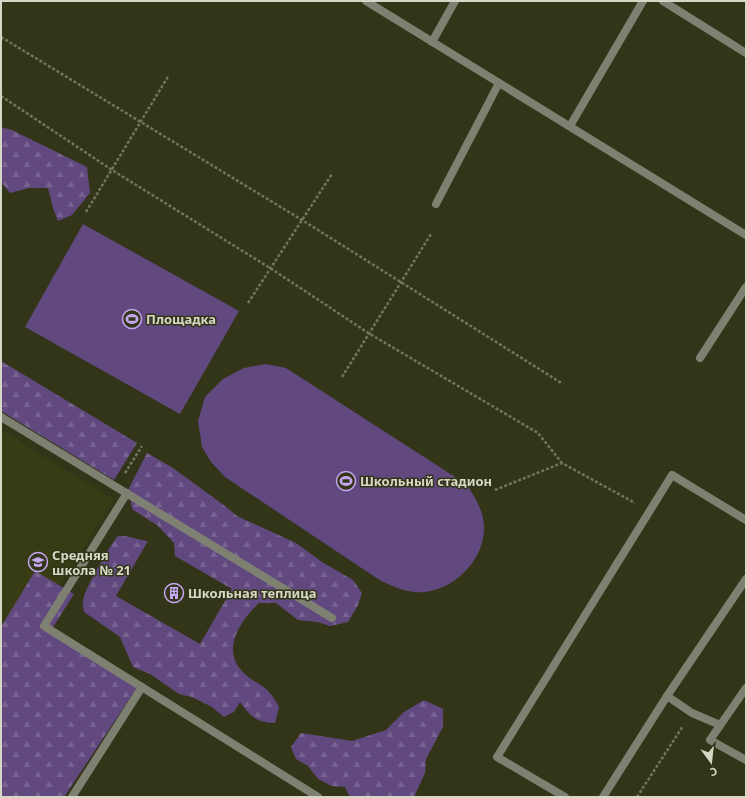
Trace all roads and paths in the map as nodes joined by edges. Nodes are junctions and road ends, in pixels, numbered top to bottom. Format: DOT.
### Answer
graph roads {
  1 [pos="366,1"];
  2 [pos="455,1"];
  3 [pos="643,1"];
  4 [pos="663,1"];
  5 [pos="1,37"];
  6 [pos="432,42"];
  7 [pos="746,52"];
  8 [pos="169,75"];
  9 [pos="499,83"];
  10 [pos="1,96"];
  11 [pos="141,123"];
  12 [pos="570,126"];
  13 [pos="112,170"];
  14 [pos="332,174"];
  15 [pos="436,204"];
  16 [pos="86,212"];
  17 [pos="302,220"];
  18 [pos="431,234"];
  19 [pos="746,235"];
  20 [pos="270,268"];
  21 [pos="401,282"];
  22 [pos="746,287"];
  23 [pos="248,303"];
  24 [pos="370,334"];
  25 [pos="700,358"];
  26 [pos="342,377"];
  27 [pos="563,384"];
  28 [pos="1,418"];
  29 [pos="142,446"];
  30 [pos="562,463"];
  31 [pos="117,487"];
  32 [pos="495,490"];
  33 [pos="127,493"];
  34 [pos="650,511"];
  35 [pos="746,520"];
  36 [pos="746,579"];
  37 [pos="332,618"];
  38 [pos="142,687"];
  39 [pos="746,688"];
  40 [pos="666,696"];
  41 [pos="692,713"];
  42 [pos="720,725"];
  43 [pos="746,760"];
  44 [pos="72,797"];
  45 [pos="318,797"];
  46 [pos="565,797"];
  47 [pos="604,797"];
  48 [pos="637,797"];
  1 -- 6 [label="street"];
  2 -- 6 [label="street"];
  3 -- 12 [label="street"];
  4 -- 7 [label="street"];
  5 -- 11 [label="path"];
  6 -- 9 [label="street"];
  8 -- 11 [label="path"];
  9 -- 12 [label="street"];
  9 -- 15 [label="street"];
  10 -- 13 [label="path"];
  11 -- 13 [label="path"];
  11 -- 17 [label="path"];
  12 -- 19 [label="street"];
  13 -- 16 [label="path"];
  13 -- 20 [label="path"];
  14 -- 17 [label="path"];
  17 -- 20 [label="path"];
  17 -- 21 [label="path"];
  18 -- 21 [label="path"];
  20 -- 23 [label="path"];
  20 -- 24 [label="path"];
  21 -- 24 [label="path"];
  21 -- 27 [label="path"];
  22 -- 25 [label="street"];
  24 -- 26 [label="path"];
  24 -- 30 [label="path"];
  28 -- 31 [label="street"];
  29 -- 31 [label="path"];
  30 -- 32 [label="path"];
  30 -- 34 [label="path"];
  31 -- 33 [label="street"];
  33 -- 37 [label="street"];
  33 -- 38 [label="street"];
  34 -- 35 [label="street"];
  34 -- 46 [label="street"];
  36 -- 40 [label="street"];
  38 -- 44 [label="street"];
  38 -- 45 [label="street"];
  39 -- 42 [label="street"];
  40 -- 41 [label="street"];
  40 -- 47 [label="street"];
  41 -- 42 [label="street"];
  41 -- 48 [label="path"];
  42 -- 43 [label="street"];
}
